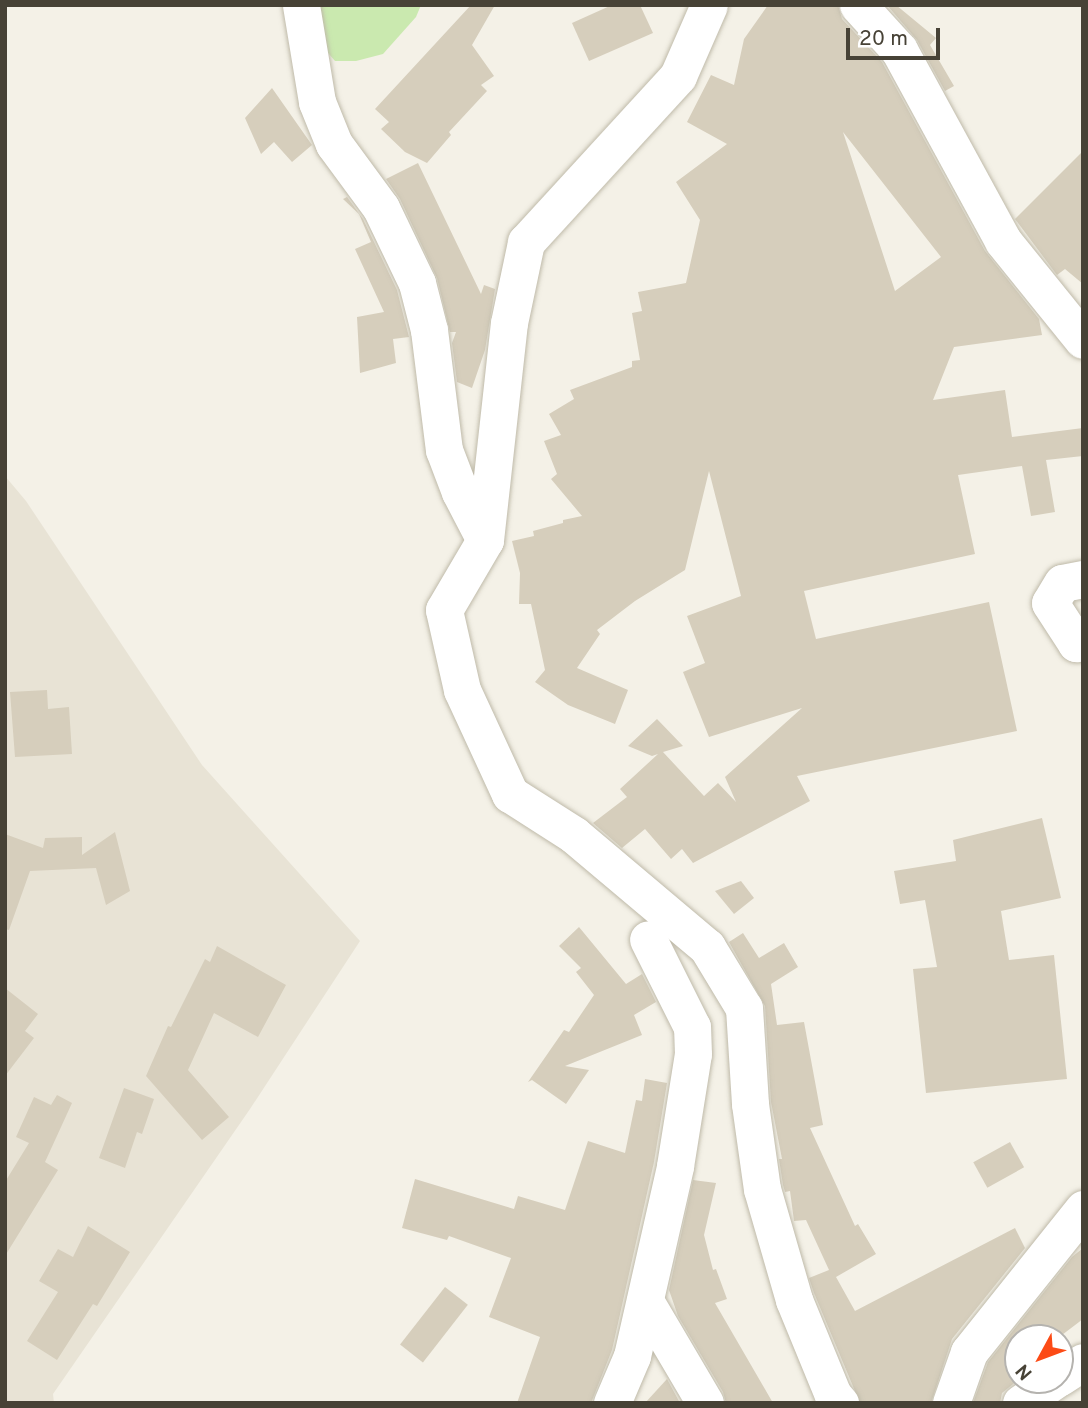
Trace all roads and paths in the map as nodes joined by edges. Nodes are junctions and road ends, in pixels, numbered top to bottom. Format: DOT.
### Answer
graph roads {
  1 [pos="301,5"];
  2 [pos="709,5"];
  3 [pos="858,5"];
  4 [pos="1083,340"];
  5 [pos="485,540"];
  6 [pos="1083,579"];
  7 [pos="1083,642"];
  8 [pos="648,939"];
  9 [pos="1083,1209"];
  10 [pos="645,1301"];
  11 [pos="612,1403"];
  12 [pos="705,1403"];
  13 [pos="840,1403"];
  14 [pos="951,1403"];
  1 -- 5 [label="street"];
  2 -- 5 [label="street"];
  3 -- 4 [label="street"];
  5 -- 13 [label="street"];
  6 -- 7 [label="street"];
  8 -- 10 [label="street"];
  9 -- 14 [label="street"];
  10 -- 11 [label="street"];
  10 -- 12 [label="street"];
}
